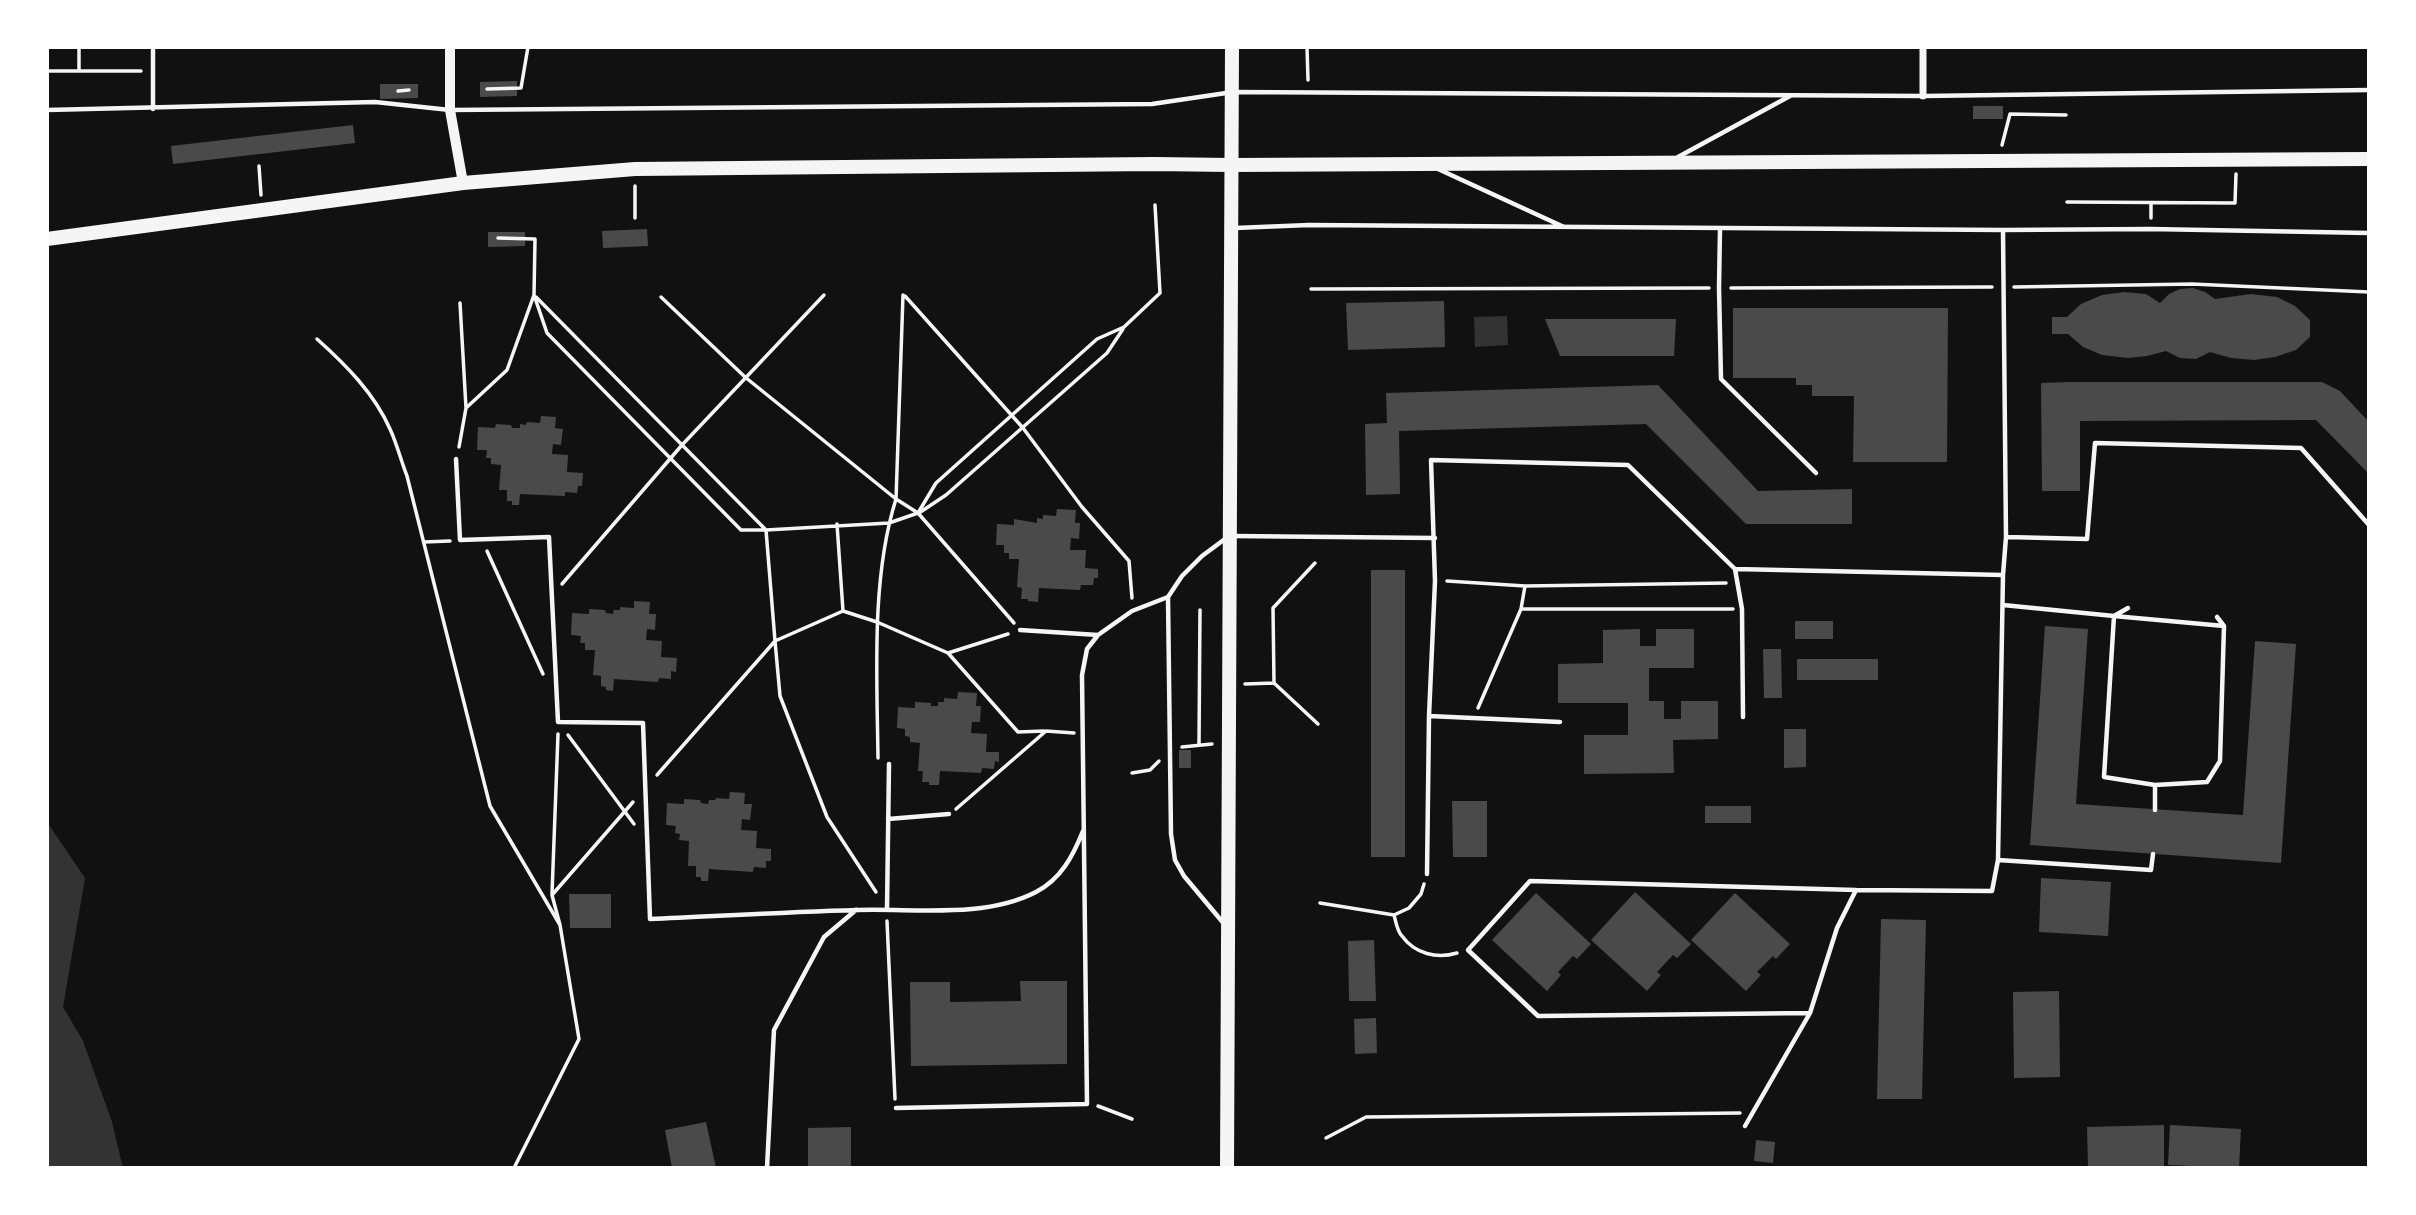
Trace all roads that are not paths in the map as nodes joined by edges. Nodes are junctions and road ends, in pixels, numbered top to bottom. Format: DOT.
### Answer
graph roads {
  1 [pos="152,47"];
  2 [pos="450,47"];
  3 [pos="1233,47"];
  4 [pos="1923,47"];
  5 [pos="2369,90"];
  6 [pos="1233,92"];
  7 [pos="1791,95"];
  8 [pos="1923,96"];
  9 [pos="153,108"];
  10 [pos="47,110"];
  11 [pos="450,110"];
  12 [pos="2369,159"];
  13 [pos="1668,163"];
  14 [pos="1428,164"];
  15 [pos="1231,165"];
  16 [pos="463,183"];
  17 [pos="1231,228"];
  18 [pos="1566,228"];
  19 [pos="1720,229"];
  20 [pos="2003,230"];
  21 [pos="2369,233"];
  22 [pos="47,239"];
  23 [pos="456,459"];
  24 [pos="1816,473"];
  25 [pos="2369,525"];
  26 [pos="1229,536"];
  27 [pos="2006,537"];
  28 [pos="1435,538"];
  29 [pos="1735,569"];
  30 [pos="2003,575"];
  31 [pos="1168,597"];
  32 [pos="2003,605"];
  33 [pos="2128,608"];
  34 [pos="2114,616"];
  35 [pos="2217,617"];
  36 [pos="2224,626"];
  37 [pos="1020,630"];
  38 [pos="1098,635"];
  39 [pos="1429,716"];
  40 [pos="1743,717"];
  41 [pos="1560,722"];
  42 [pos="889,764"];
  43 [pos="2155,785"];
  44 [pos="2155,810"];
  45 [pos="949,814"];
  46 [pos="888,819"];
  47 [pos="1083,831"];
  48 [pos="2152,853"];
  49 [pos="1998,860"];
  50 [pos="1427,874"];
  51 [pos="1856,890"];
  52 [pos="887,909"];
  53 [pos="856,910"];
  54 [pos="1227,928"];
  55 [pos="1810,1013"];
  56 [pos="895,1108"];
  57 [pos="1745,1126"];
  58 [pos="767,1168"];
  59 [pos="1227,1168"];
  1 -- 9 [label="lane"];
  2 -- 11 [label="street"];
  3 -- 6 [label="main road"];
  4 -- 8 [label="street"];
  5 -- 8 [label="lane"];
  6 -- 7 [label="lane"];
  6 -- 11 [label="lane"];
  6 -- 15 [label="main road"];
  7 -- 8 [label="lane"];
  7 -- 13 [label="lane"];
  9 -- 10 [label="lane"];
  9 -- 11 [label="lane"];
  11 -- 16 [label="street"];
  12 -- 13 [label="main road"];
  13 -- 14 [label="main road"];
  14 -- 15 [label="main road"];
  14 -- 18 [label="lane"];
  15 -- 16 [label="main road"];
  15 -- 17 [label="main road"];
  16 -- 22 [label="main road"];
  17 -- 18 [label="lane"];
  17 -- 26 [label="main road"];
  18 -- 19 [label="lane"];
  19 -- 20 [label="lane"];
  19 -- 24 [label="lane"];
  20 -- 21 [label="lane"];
  20 -- 27 [label="lane"];
  23 -- 53 [label="lane"];
  25 -- 27 [label="lane"];
  26 -- 28 [label="lane"];
  26 -- 31 [label="lane"];
  26 -- 54 [label="main road"];
  27 -- 30 [label="lane"];
  28 -- 29 [label="lane"];
  28 -- 39 [label="lane"];
  29 -- 30 [label="lane"];
  29 -- 40 [label="lane"];
  30 -- 32 [label="lane"];
  31 -- 38 [label="lane"];
  31 -- 54 [label="lane"];
  32 -- 34 [label="lane"];
  32 -- 49 [label="lane"];
  33 -- 34 [label="lane"];
  34 -- 36 [label="lane"];
  34 -- 43 [label="lane"];
  35 -- 36 [label="lane"];
  36 -- 43 [label="lane"];
  37 -- 38 [label="lane"];
  38 -- 47 [label="lane"];
  39 -- 41 [label="lane"];
  39 -- 50 [label="lane"];
  42 -- 46 [label="lane"];
  43 -- 44 [label="lane"];
  45 -- 46 [label="lane"];
  46 -- 52 [label="lane"];
  47 -- 52 [label="lane"];
  47 -- 56 [label="lane"];
  48 -- 49 [label="lane"];
  49 -- 51 [label="lane"];
  51 -- 55 [label="lane"];
  51 -- 55 [label="lane"];
  52 -- 53 [label="lane"];
  53 -- 58 [label="lane"];
  54 -- 59 [label="main road"];
  55 -- 57 [label="lane"];
}
